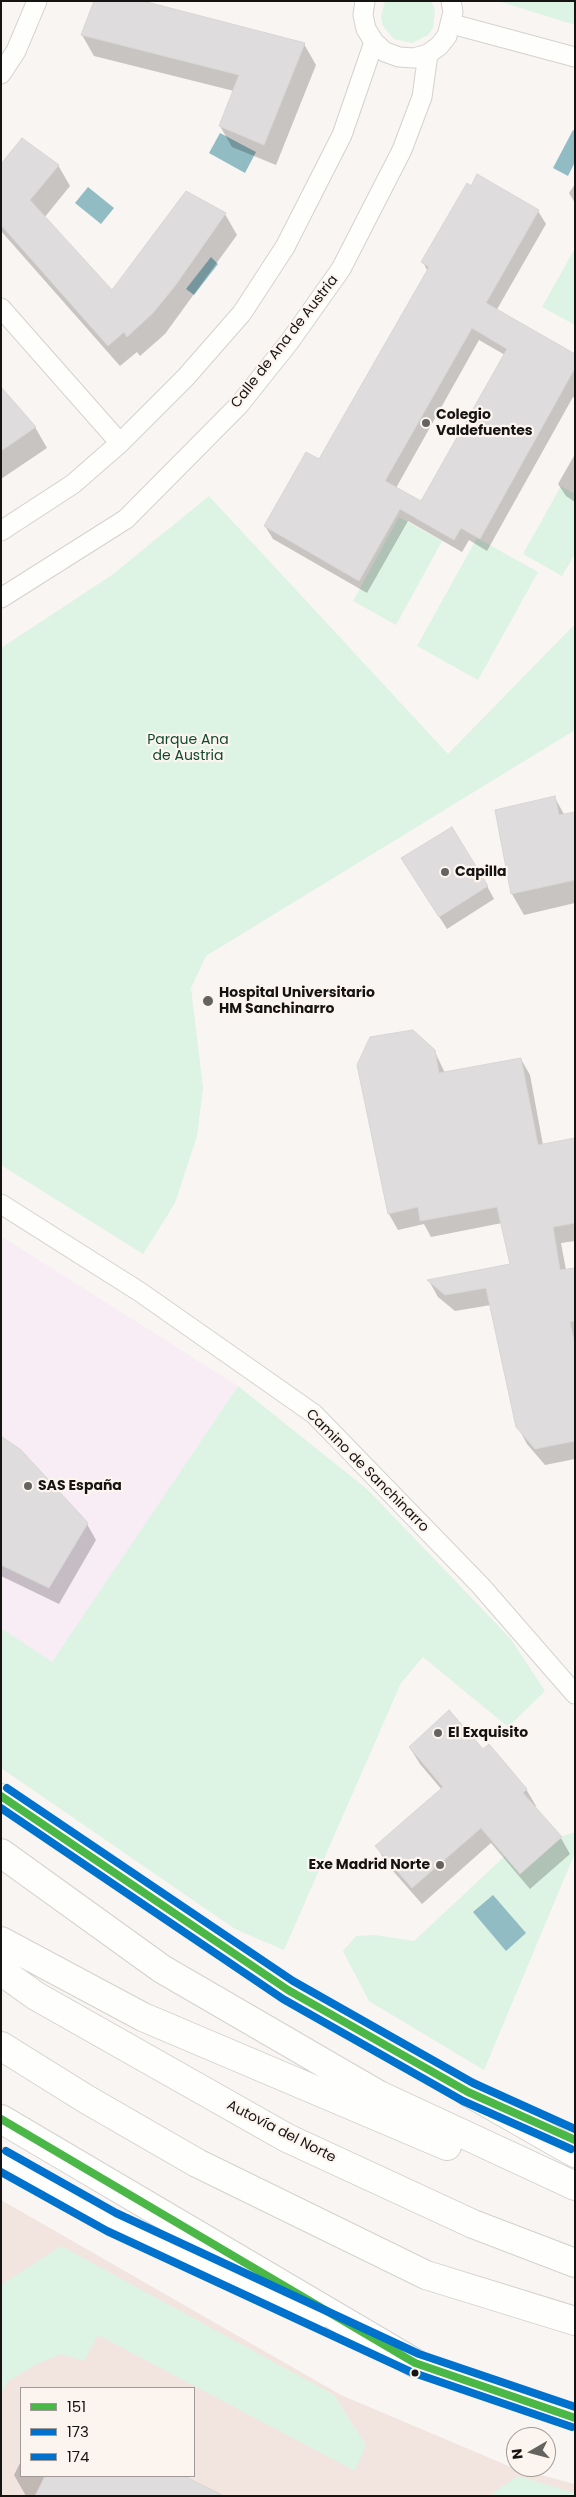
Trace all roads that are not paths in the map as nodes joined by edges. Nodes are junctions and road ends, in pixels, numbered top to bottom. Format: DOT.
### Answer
graph roads {
  1 [pos="37,1"];
  2 [pos="365,1"];
  3 [pos="451,1"];
  4 [pos="452,24"];
  5 [pos="374,42"];
  6 [pos="428,54"];
  7 [pos="575,57"];
  8 [pos="1,74"];
  9 [pos="1,308"];
  10 [pos="120,443"];
  11 [pos="1,531"];
  12 [pos="1,598"];
  13 [pos="1,1204"];
  14 [pos="575,1694"];
  15 [pos="1,1796"];
  16 [pos="1,1854"];
  17 [pos="1,1941"];
  18 [pos="1,1971"];
  19 [pos="1,2046"];
  20 [pos="468,2092"];
  21 [pos="1,2119"];
  22 [pos="575,2140"];
  23 [pos="575,2153"];
  24 [pos="1,2160"];
  25 [pos="575,2186"];
  26 [pos="575,2194"];
  27 [pos="575,2263"];
  28 [pos="575,2321"];
  29 [pos="415,2364"];
  30 [pos="575,2418"];
  1 -- 8 [label="street"];
  2 -- 5 [label="street"];
  3 -- 4 [label="street"];
  4 -- 6 [label="street"];
  4 -- 7 [label="street"];
  5 -- 6 [label="street"];
  5 -- 10 [label="street"];
  6 -- 12 [label="street, Calle de Ana de Austria"];
  9 -- 10 [label="street"];
  10 -- 11 [label="street"];
  13 -- 14 [label="street, Camino de Sanchinarro"];
  15 -- 20 [label="street"];
  16 -- 25 [label="highway"];
  17 -- 26 [label="highway"];
  18 -- 27 [label="highway, Autovía del Norte"];
  19 -- 28 [label="highway"];
  20 -- 22 [label="street"];
  20 -- 23 [label="highway"];
  21 -- 29 [label="highway"];
  24 -- 29 [label="street"];
  29 -- 30 [label="street"];
}
